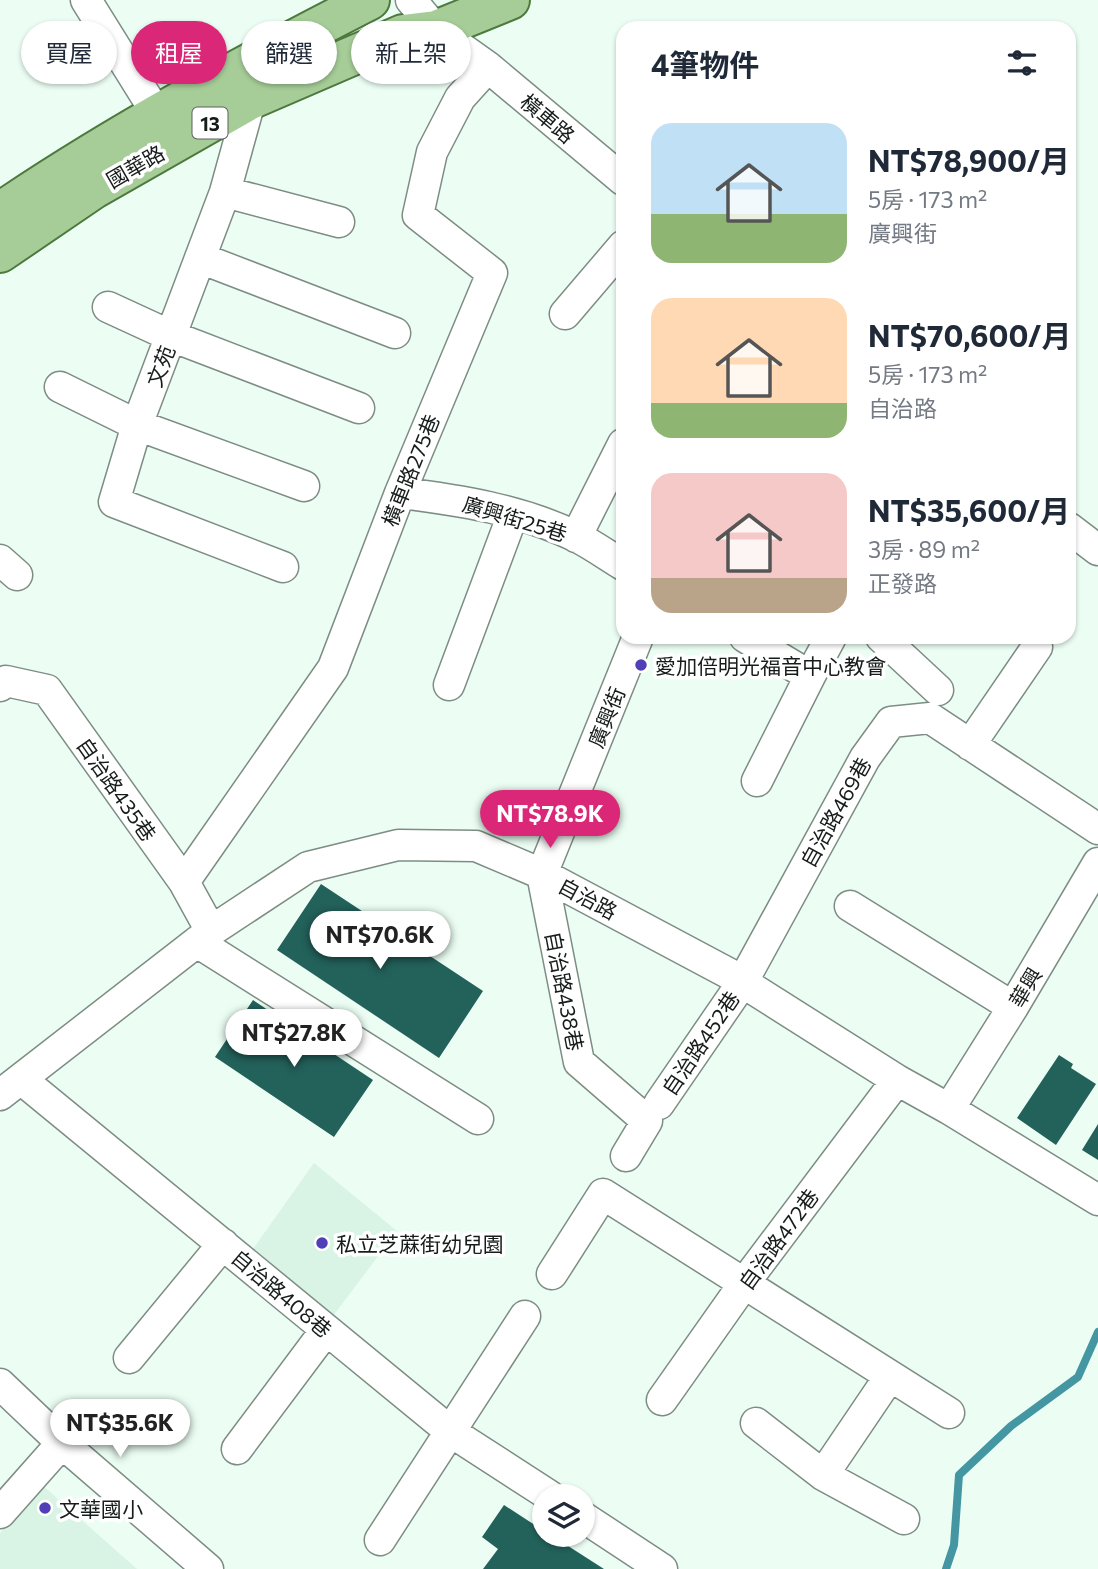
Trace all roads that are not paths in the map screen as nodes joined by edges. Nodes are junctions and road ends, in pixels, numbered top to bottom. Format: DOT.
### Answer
graph roads {
  1 [pos="86,0"];
  2 [pos="370,0"];
  3 [pos="411,0"];
  4 [pos="510,0"];
  5 [pos="329,21"];
  6 [pos="428,21"];
  7 [pos="458,21"];
  8 [pos="471,55"];
  9 [pos="351,56"];
  10 [pos="241,66"];
  11 [pos="488,67"];
  12 [pos="255,84"];
  13 [pos="250,100"];
  14 [pos="157,114"];
  15 [pos="616,174"];
  16 [pos="225,191"];
  17 [pos="0,212"];
  18 [pos="339,222"];
  19 [pos="0,253"];
  20 [pos="616,254"];
  21 [pos="200,258"];
  22 [pos="108,307"];
  23 [pos="565,314"];
  24 [pos="395,333"];
  25 [pos="171,336"];
  26 [pos="60,387"];
  27 [pos="359,408"];
  28 [pos="138,425"];
  29 [pos="616,458"];
  30 [pos="304,486"];
  31 [pos="400,493"];
  32 [pos="513,513"];
  33 [pos="1076,533"];
  34 [pos="576,537"];
  35 [pos="1098,550"];
  36 [pos="616,561"];
  37 [pos="283,567"];
  38 [pos="635,644"];
  39 [pos="757,644"];
  40 [pos="827,644"];
  41 [pos="889,644"];
  42 [pos="1037,647"];
  43 [pos="810,676"];
  44 [pos="449,685"];
  45 [pos="0,686"];
  46 [pos="938,690"];
  47 [pos="970,745"];
  48 [pos="757,781"];
  49 [pos="1098,829"];
  50 [pos="1098,863"];
  51 [pos="542,874"];
  52 [pos="184,882"];
  53 [pos="850,906"];
  54 [pos="204,936"];
  55 [pos="742,983"];
  56 [pos="1013,1007"];
  57 [pos="897,1080"];
  58 [pos="11,1087"];
  59 [pos="949,1109"];
  60 [pos="653,1112"];
  61 [pos="478,1119"];
  62 [pos="626,1156"];
  63 [pos="1098,1200"];
  64 [pos="223,1244"];
  65 [pos="552,1274"];
  66 [pos="746,1283"];
  67 [pos="526,1316"];
  68 [pos="326,1330"];
  69 [pos="129,1358"];
  70 [pos="890,1376"];
  71 [pos="0,1384"];
  72 [pos="662,1400"];
  73 [pos="949,1413"];
  74 [pos="756,1423"];
  75 [pos="451,1432"];
  76 [pos="62,1443"];
  77 [pos="237,1449"];
  78 [pos="823,1475"];
  79 [pos="532,1484"];
  80 [pos="0,1513"];
  81 [pos="904,1519"];
  82 [pos="595,1525"];
  83 [pos="380,1540"];
  84 [pos="208,1569"];
  85 [pos="662,1569"];
  1 -- 14 [label="street"];
  2 -- 5 [label="main road, 國華路 / 13"];
  3 -- 6 [label="street, 橫車路"];
  4 -- 7 [label="main road, 國華路 / 13"];
  8 -- 11 [label="street, 橫車路"];
  9 -- 13 [label="main road, 國華路 / 13"];
  10 -- 14 [label="main road, 國華路 / 13"];
  11 -- 15 [label="street, 橫車路"];
  11 -- 31 [label="street, 橫車路275巷"];
  12 -- 13 [label="street, 文苑"];
  13 -- 16 [label="street, 文苑"];
  13 -- 19 [label="main road, 國華路 / 13"];
  14 -- 17 [label="main road, 國華路 / 13"];
  16 -- 18 [label="street"];
  16 -- 21 [label="street, 文苑"];
  20 -- 23 [label="street"];
  21 -- 24 [label="street"];
  21 -- 25 [label="street, 文苑"];
  22 -- 25 [label="street"];
  25 -- 27 [label="street"];
  25 -- 28 [label="street, 文苑"];
  26 -- 28 [label="street"];
  28 -- 30 [label="street"];
  28 -- 37 [label="street, 文苑"];
  29 -- 34 [label="street"];
  31 -- 32 [label="street, 廣興街25巷"];
  31 -- 52 [label="street, 橫車路275巷"];
  32 -- 34 [label="street, 廣興街25巷"];
  32 -- 44 [label="street"];
  33 -- 35 [label="street"];
  34 -- 36 [label="street, 廣興街25巷"];
  38 -- 51 [label="street, 廣興街"];
  39 -- 43 [label="street"];
  40 -- 43 [label="street"];
  41 -- 46 [label="street"];
  42 -- 47 [label="street"];
  43 -- 48 [label="street"];
  45 -- 52 [label="street, 自治路435巷"];
  47 -- 49 [label="street"];
  47 -- 55 [label="street, 自治路469巷"];
  50 -- 56 [label="street, 華興"];
  51 -- 54 [label="street, 自治路"];
  51 -- 55 [label="street, 自治路"];
  51 -- 60 [label="street, 自治路438巷"];
  52 -- 54 [label="street, 自治路435巷"];
  53 -- 56 [label="street"];
  54 -- 58 [label="street, 自治路"];
  54 -- 61 [label="street"];
  55 -- 57 [label="street, 自治路"];
  55 -- 60 [label="street, 自治路452巷"];
  56 -- 59 [label="street, 華興"];
  57 -- 59 [label="street, 自治路"];
  57 -- 66 [label="street, 自治路472巷"];
  58 -- 64 [label="street, 自治路408巷"];
  59 -- 63 [label="street, 自治路"];
  60 -- 62 [label="street, 自治路452巷"];
  64 -- 68 [label="street, 自治路408巷"];
  64 -- 69 [label="street"];
  65 -- 66 [label="street"];
  66 -- 70 [label="street"];
  66 -- 72 [label="street, 自治路472巷"];
  67 -- 75 [label="street"];
  68 -- 75 [label="street, 自治路408巷"];
  68 -- 77 [label="street"];
  70 -- 73 [label="street"];
  70 -- 78 [label="street"];
  71 -- 76 [label="street"];
  74 -- 78 [label="street"];
  75 -- 79 [label="street, 自治路408巷"];
  75 -- 83 [label="street"];
  76 -- 80 [label="street"];
  76 -- 84 [label="street"];
  78 -- 81 [label="street"];
  82 -- 85 [label="street"];
}
